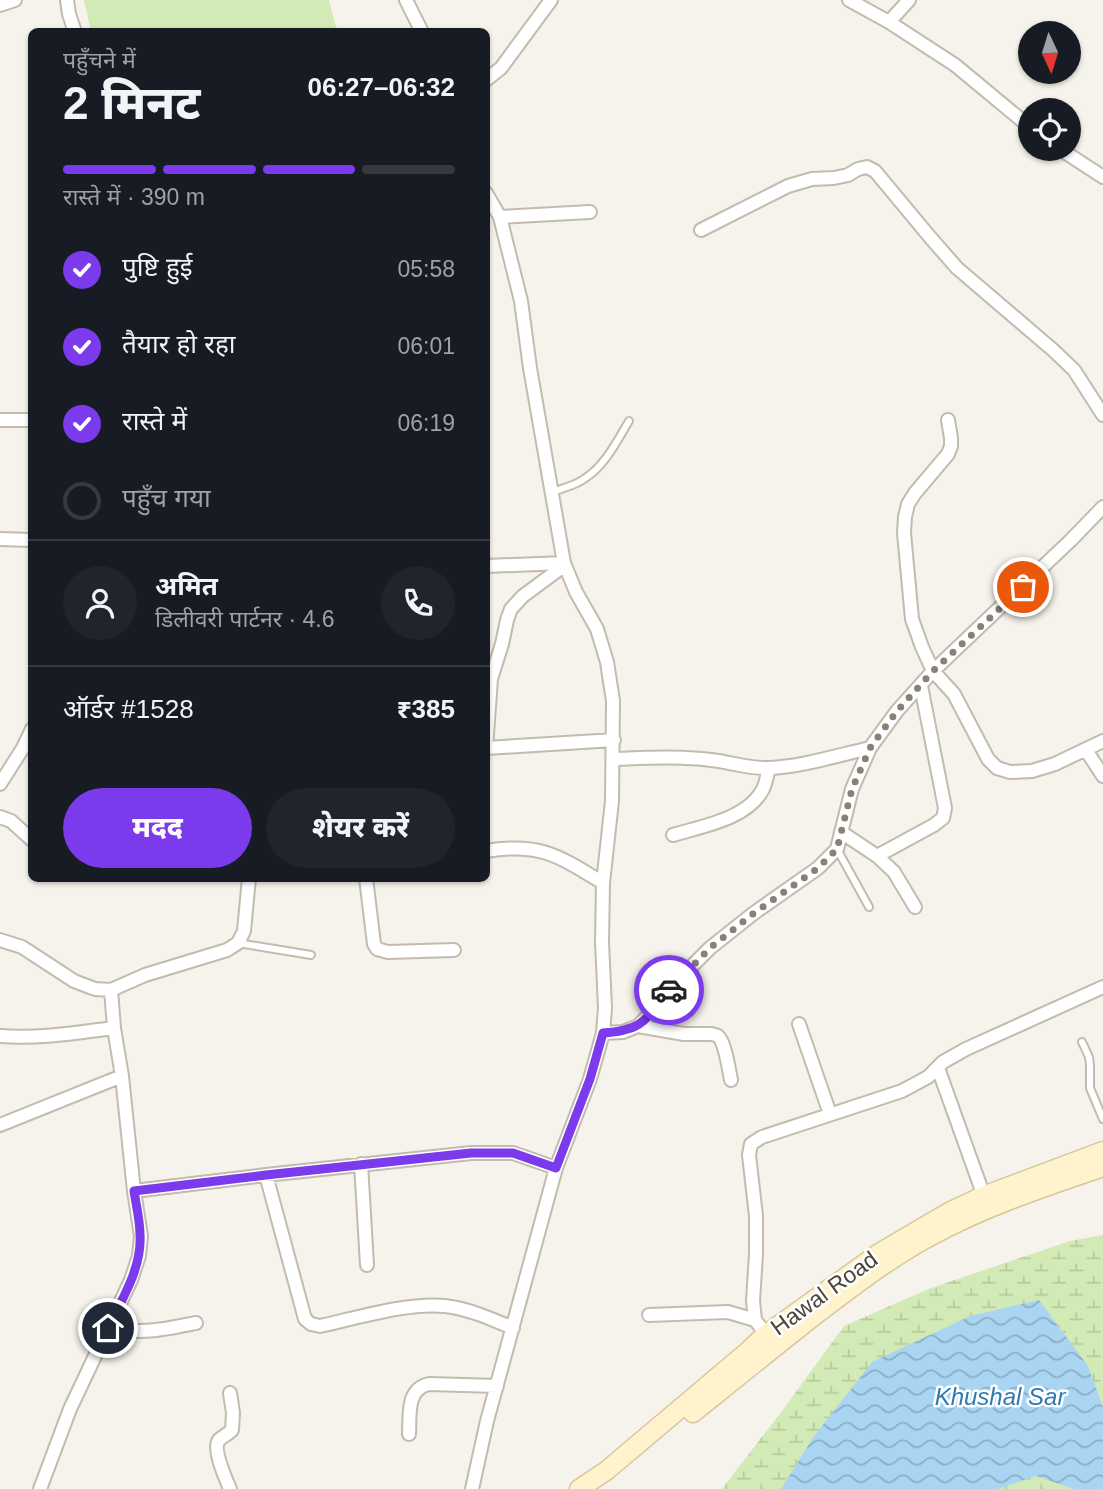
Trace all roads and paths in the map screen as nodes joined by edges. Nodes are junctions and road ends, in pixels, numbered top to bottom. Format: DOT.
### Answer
graph roads {
  1 [pos="15,0"];
  2 [pos="66,0"];
  3 [pos="406,0"];
  4 [pos="551,0"];
  5 [pos="849,0"];
  6 [pos="909,0"];
  7 [pos="0,5"];
  8 [pos="889,22"];
  9 [pos="74,28"];
  10 [pos="420,28"];
  11 [pos="490,77"];
  12 [pos="1018,117"];
  13 [pos="1078,161"];
  14 [pos="1103,177"];
  15 [pos="490,200"];
  16 [pos="590,212"];
  17 [pos="500,217"];
  18 [pos="701,230"];
  19 [pos="1103,415"];
  20 [pos="0,420"];
  21 [pos="28,420"];
  22 [pos="629,421"];
  23 [pos="948,421"];
  24 [pos="552,492"];
  25 [pos="1103,507"];
  26 [pos="0,539"];
  27 [pos="28,540"];
  28 [pos="564,564"];
  29 [pos="490,566"];
  30 [pos="933,671"];
  31 [pos="921,686"];
  32 [pos="490,692"];
  33 [pos="28,737"];
  34 [pos="614,740"];
  35 [pos="1103,741"];
  36 [pos="490,748"];
  37 [pos="870,748"];
  38 [pos="1086,750"];
  39 [pos="614,759"];
  40 [pos="769,768"];
  41 [pos="1103,776"];
  42 [pos="0,784"];
  43 [pos="0,817"];
  44 [pos="841,832"];
  45 [pos="673,835"];
  46 [pos="28,837"];
  47 [pos="837,849"];
  48 [pos="490,851"];
  49 [pos="877,856"];
  50 [pos="249,882"];
  51 [pos="366,882"];
  52 [pos="603,883"];
  53 [pos="869,907"];
  54 [pos="915,907"];
  55 [pos="0,940"];
  56 [pos="238,943"];
  57 [pos="454,950"];
  58 [pos="311,955"];
  59 [pos="1103,987"];
  60 [pos="111,990"];
  61 [pos="799,1024"];
  62 [pos="638,1027"];
  63 [pos="114,1028"];
  64 [pos="603,1033"];
  65 [pos="0,1036"];
  66 [pos="1082,1042"];
  67 [pos="938,1068"];
  68 [pos="122,1076"];
  69 [pos="731,1080"];
  70 [pos="831,1114"];
  71 [pos="1103,1119"];
  72 [pos="1,1121"];
  73 [pos="1103,1151"];
  74 [pos="361,1164"];
  75 [pos="1103,1167"];
  76 [pos="556,1168"];
  77 [pos="266,1175"];
  78 [pos="134,1191"];
  79 [pos="986,1202"];
  80 [pos="367,1265"];
  81 [pos="649,1315"];
  82 [pos="196,1323"];
  83 [pos="108,1328"];
  84 [pos="513,1328"];
  85 [pos="765,1333"];
  86 [pos="497,1386"];
  87 [pos="230,1393"];
  88 [pos="409,1434"];
  89 [pos="45,1488"];
  90 [pos="230,1489"];
  91 [pos="472,1489"];
  92 [pos="579,1489"];
  93 [pos="600,1489"];
  1 -- 7 [label="street"];
  2 -- 9 [label="street"];
  3 -- 10 [label="street"];
  4 -- 11 [label="street"];
  5 -- 8 [label="street"];
  6 -- 8 [label="street"];
  8 -- 12 [label="street"];
  13 -- 14 [label="street"];
  15 -- 17 [label="street"];
  16 -- 17 [label="street"];
  17 -- 24 [label="street"];
  18 -- 19 [label="street"];
  20 -- 21 [label="street"];
  22 -- 24 [label="lane"];
  23 -- 30 [label="street"];
  24 -- 28 [label="street"];
  25 -- 30 [label="street"];
  26 -- 27 [label="street"];
  28 -- 29 [label="street"];
  28 -- 32 [label="street"];
  28 -- 34 [label="street"];
  30 -- 31 [label="street"];
  30 -- 38 [label="street"];
  31 -- 37 [label="street"];
  31 -- 49 [label="street"];
  33 -- 42 [label="street"];
  34 -- 36 [label="street"];
  34 -- 39 [label="street"];
  35 -- 38 [label="street"];
  37 -- 40 [label="street"];
  37 -- 44 [label="street"];
  38 -- 41 [label="street"];
  39 -- 40 [label="street"];
  39 -- 52 [label="street"];
  40 -- 45 [label="street"];
  43 -- 46 [label="street"];
  44 -- 47 [label="street"];
  44 -- 49 [label="street"];
  47 -- 53 [label="lane"];
  47 -- 62 [label="street"];
  48 -- 52 [label="street"];
  49 -- 54 [label="street"];
  50 -- 56 [label="street"];
  51 -- 57 [label="street"];
  52 -- 64 [label="street"];
  55 -- 60 [label="street"];
  56 -- 58 [label="lane"];
  56 -- 60 [label="street"];
  59 -- 67 [label="street"];
  60 -- 63 [label="street"];
  61 -- 70 [label="street"];
  62 -- 64 [label="street"];
  62 -- 69 [label="street"];
  63 -- 65 [label="street"];
  63 -- 68 [label="street"];
  64 -- 76 [label="street"];
  66 -- 71 [label="lane"];
  67 -- 70 [label="street"];
  67 -- 79 [label="street"];
  68 -- 72 [label="street"];
  68 -- 78 [label="street"];
  70 -- 85 [label="street"];
  73 -- 79 [label="main road, Hawal Road"];
  74 -- 76 [label="street"];
  74 -- 77 [label="street"];
  74 -- 80 [label="street"];
  75 -- 79 [label="main road, Hawal Road"];
  76 -- 84 [label="street"];
  77 -- 78 [label="street"];
  77 -- 84 [label="street"];
  78 -- 83 [label="street"];
  79 -- 85 [label="main road, Hawal Road"];
  81 -- 85 [label="street"];
  82 -- 83 [label="street"];
  83 -- 89 [label="street"];
  84 -- 86 [label="street"];
  85 -- 92 [label="main road, Hawal Road"];
  85 -- 93 [label="main road, Hawal Road"];
  86 -- 88 [label="street"];
  86 -- 91 [label="street"];
  87 -- 90 [label="street"];
}
